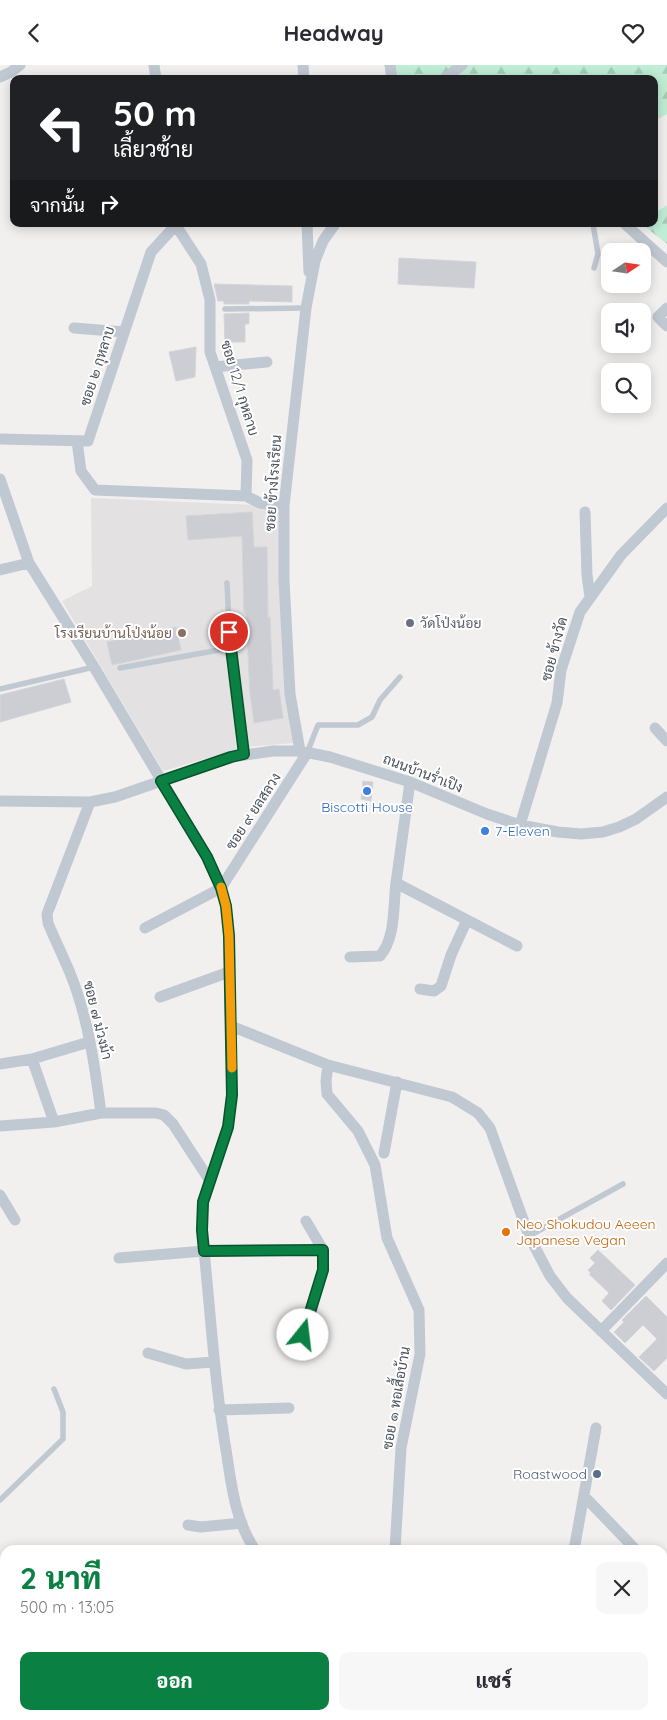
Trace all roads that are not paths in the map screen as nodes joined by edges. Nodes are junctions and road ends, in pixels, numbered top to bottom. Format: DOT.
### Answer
graph roads {
  1 [pos="20,65"];
  2 [pos="462,65"];
  3 [pos="449,75"];
  4 [pos="0,77"];
  5 [pos="173,227"];
  6 [pos="176,227"];
  7 [pos="307,227"];
  8 [pos="333,227"];
  9 [pos="594,227"];
  10 [pos="628,227"];
  11 [pos="667,262"];
  12 [pos="594,268"];
  13 [pos="310,291"];
  14 [pos="306,308"];
  15 [pos="667,308"];
  16 [pos="225,309"];
  17 [pos="667,325"];
  18 [pos="74,328"];
  19 [pos="124,332"];
  20 [pos="267,362"];
  21 [pos="215,367"];
  22 [pos="0,439"];
  23 [pos="77,441"];
  24 [pos="1,485"];
  25 [pos="246,496"];
  26 [pos="284,506"];
  27 [pos="667,508"];
  28 [pos="585,512"];
  29 [pos="29,563"];
  30 [pos="0,570"];
  31 [pos="227,583"];
  32 [pos="590,597"];
  33 [pos="230,648"];
  34 [pos="94,667"];
  35 [pos="120,668"];
  36 [pos="400,677"];
  37 [pos="0,689"];
  38 [pos="655,729"];
  39 [pos="667,741"];
  40 [pos="304,752"];
  41 [pos="244,754"];
  42 [pos="161,781"];
  43 [pos="410,782"];
  44 [pos="667,797"];
  45 [pos="0,801"];
  46 [pos="90,802"];
  47 [pos="520,825"];
  48 [pos="396,883"];
  49 [pos="221,888"];
  50 [pos="467,919"];
  51 [pos="145,928"];
  52 [pos="517,946"];
  53 [pos="350,957"];
  54 [pos="229,972"];
  55 [pos="420,989"];
  56 [pos="160,997"];
  57 [pos="231,1026"];
  58 [pos="89,1042"];
  59 [pos="32,1059"];
  60 [pos="0,1064"];
  61 [pos="328,1065"];
  62 [pos="396,1082"];
  63 [pos="101,1113"];
  64 [pos="54,1122"];
  65 [pos="0,1126"];
  66 [pos="384,1153"];
  67 [pos="210,1181"];
  68 [pos="623,1184"];
  69 [pos="0,1195"];
  70 [pos="14,1220"];
  71 [pos="306,1221"];
  72 [pos="529,1236"];
  73 [pos="323,1250"];
  74 [pos="204,1251"];
  75 [pos="119,1258"];
  76 [pos="667,1263"];
  77 [pos="601,1331"];
  78 [pos="303,1335"];
  79 [pos="148,1353"];
  80 [pos="214,1362"];
  81 [pos="54,1389"];
  82 [pos="667,1393"];
  83 [pos="289,1408"];
  84 [pos="219,1410"];
  85 [pos="596,1428"];
  86 [pos="584,1496"];
  87 [pos="0,1500"];
  88 [pos="242,1523"];
  89 [pos="188,1525"];
  90 [pos="252,1545"];
  91 [pos="395,1545"];
  92 [pos="575,1545"];
  93 [pos="631,1545"];
  1 -- 4 [label="street"];
  2 -- 3 [label="street"];
  5 -- 19 [label="street, ซอย ๒ กุหลาบ"];
  6 -- 21 [label="street, ซอย 12/1 กุหลาบ"];
  7 -- 13 [label="street"];
  8 -- 13 [label="street, ซอย ข้างโรงเรียน"];
  9 -- 12 [label="lane"];
  10 -- 11 [label="street"];
  13 -- 14 [label="street, ซอย ข้างโรงเรียน"];
  14 -- 16 [label="lane"];
  14 -- 26 [label="street, ซอย ข้างโรงเรียน"];
  15 -- 17 [label="street"];
  18 -- 19 [label="street"];
  19 -- 23 [label="street, ซอย ๒ กุหลาบ"];
  20 -- 21 [label="street"];
  21 -- 25 [label="street, ซอย 12/1 กุหลาบ"];
  22 -- 23 [label="street"];
  23 -- 25 [label="street"];
  24 -- 29 [label="street"];
  25 -- 26 [label="street"];
  26 -- 40 [label="street, ซอย ข้างโรงเรียน"];
  27 -- 32 [label="street, ซอย ข้างวัด"];
  28 -- 32 [label="street"];
  29 -- 30 [label="street"];
  29 -- 34 [label="street"];
  31 -- 33 [label="lane"];
  32 -- 47 [label="street, ซอย ข้างวัด"];
  33 -- 35 [label="lane"];
  33 -- 41 [label="lane"];
  34 -- 37 [label="lane"];
  34 -- 42 [label="street"];
  36 -- 40 [label="lane"];
  38 -- 39 [label="street"];
  40 -- 41 [label="street, ถนนบ้านร่ำเปิง"];
  40 -- 43 [label="street, ถนนบ้านร่ำเปิง"];
  40 -- 49 [label="street, ซอย ๙ ยลสลวง"];
  41 -- 42 [label="street, ถนนบ้านร่ำเปิง"];
  42 -- 46 [label="street, ถนนบ้านร่ำเปิง"];
  42 -- 49 [label="street"];
  43 -- 47 [label="street, ถนนบ้านร่ำเปิง"];
  43 -- 48 [label="street"];
  44 -- 47 [label="street, ถนนบ้านร่ำเปิง"];
  45 -- 46 [label="street, ถนนบ้านร่ำเปิง"];
  46 -- 58 [label="street, ซอย ๗ ม่วงม้า"];
  48 -- 50 [label="street"];
  48 -- 53 [label="street"];
  49 -- 51 [label="street, ซอย ๙ ยลสลวง"];
  49 -- 54 [label="street"];
  50 -- 52 [label="street"];
  50 -- 55 [label="street"];
  54 -- 56 [label="street"];
  54 -- 57 [label="street"];
  57 -- 61 [label="street"];
  57 -- 67 [label="street"];
  58 -- 59 [label="street"];
  58 -- 63 [label="street, ซอย ๗ ม่วงม้า"];
  59 -- 60 [label="street"];
  59 -- 64 [label="street"];
  61 -- 62 [label="street"];
  61 -- 91 [label="street, ซอย ๑ หอเสื้อบ้าน"];
  62 -- 66 [label="street"];
  62 -- 72 [label="street"];
  63 -- 64 [label="street"];
  63 -- 67 [label="street"];
  64 -- 65 [label="street"];
  67 -- 74 [label="street"];
  68 -- 72 [label="lane"];
  69 -- 70 [label="street"];
  71 -- 73 [label="street"];
  72 -- 77 [label="street"];
  73 -- 74 [label="street"];
  73 -- 78 [label="street"];
  74 -- 75 [label="street"];
  74 -- 80 [label="street"];
  76 -- 77 [label="street"];
  77 -- 82 [label="street"];
  79 -- 80 [label="street"];
  80 -- 84 [label="street"];
  81 -- 87 [label="lane"];
  83 -- 84 [label="street"];
  84 -- 88 [label="street"];
  85 -- 86 [label="street"];
  86 -- 92 [label="street"];
  86 -- 93 [label="street"];
  88 -- 89 [label="street"];
  88 -- 90 [label="street"];
}
